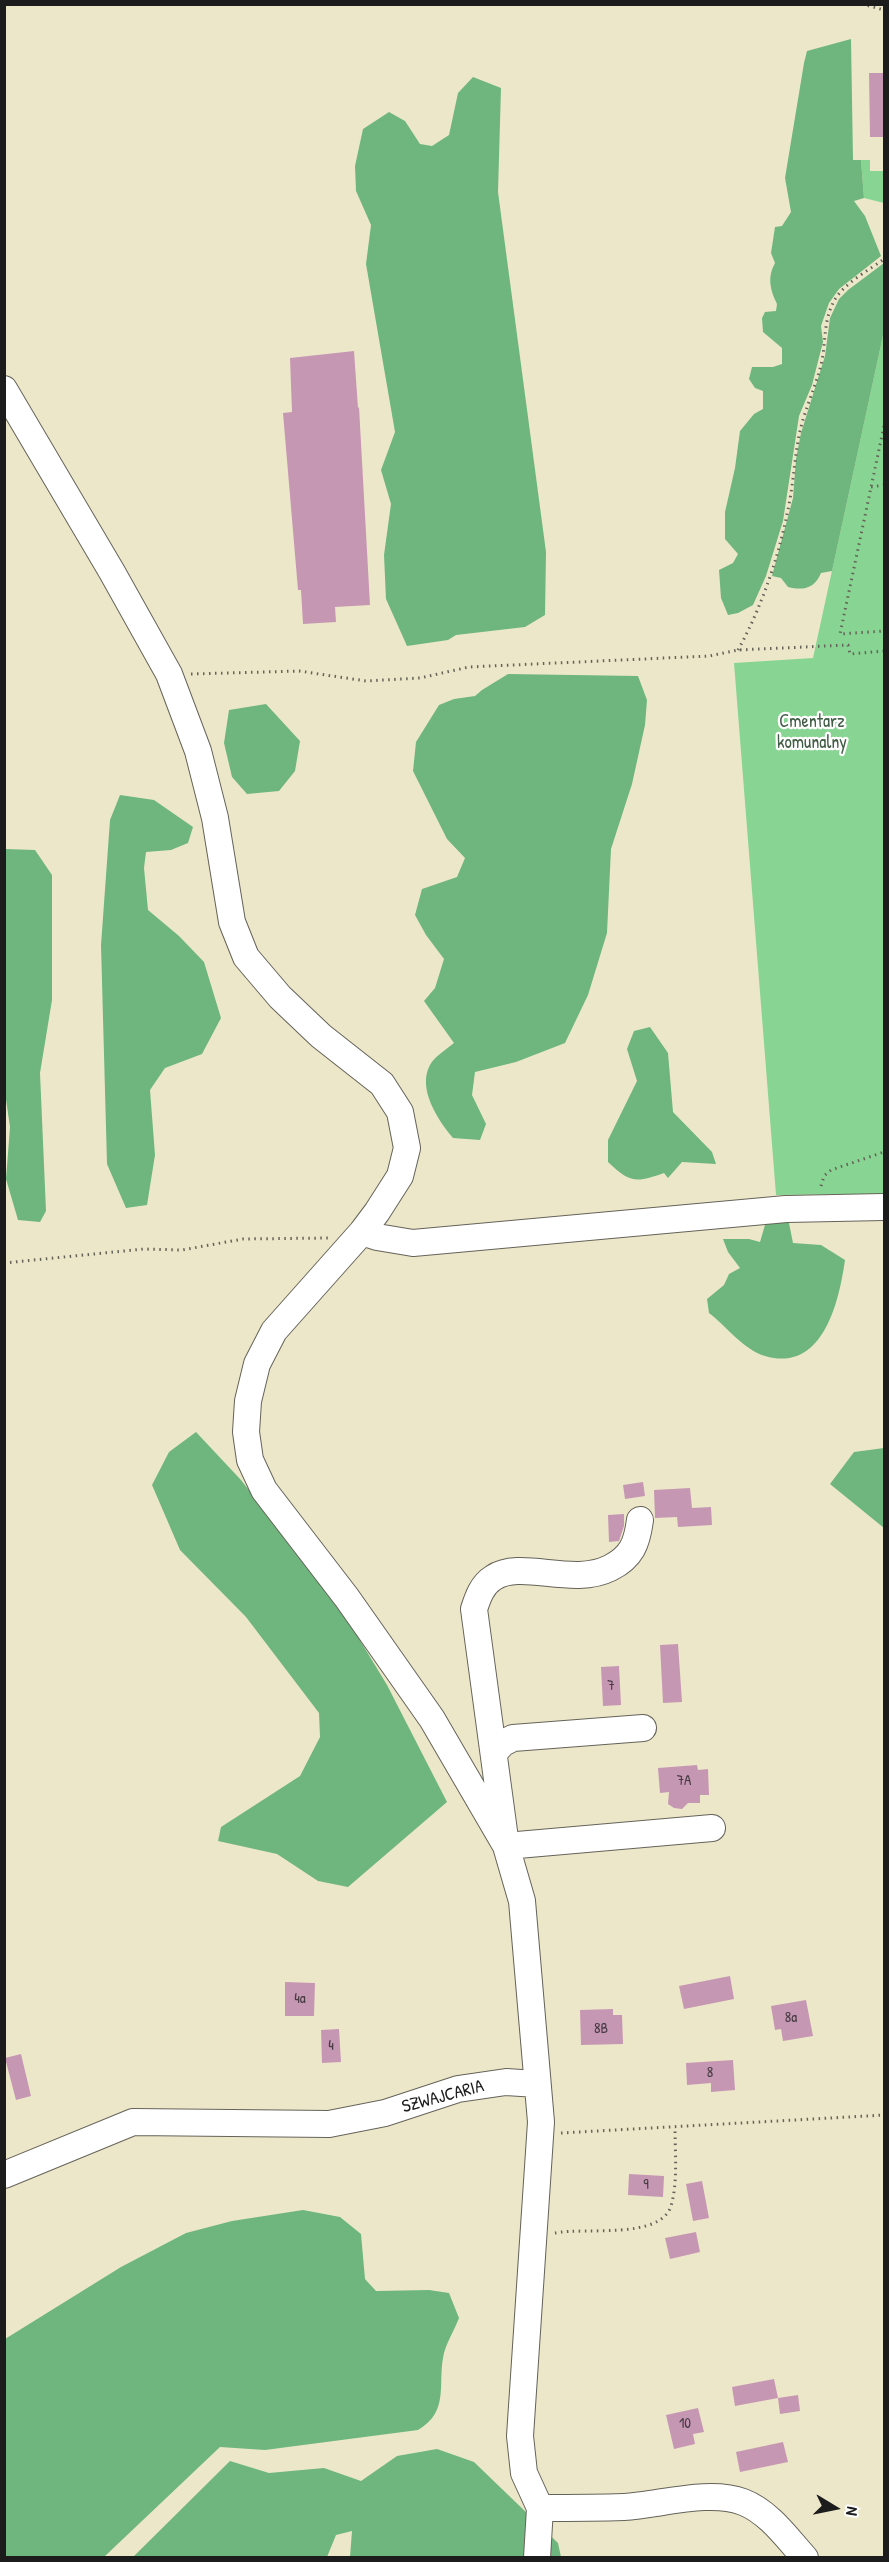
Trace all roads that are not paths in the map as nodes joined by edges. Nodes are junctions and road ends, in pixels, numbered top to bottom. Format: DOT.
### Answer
graph roads {
  1 [pos="4,389"];
  2 [pos="885,1207"];
  3 [pos="362,1232"];
  4 [pos="640,1520"];
  5 [pos="643,1728"];
  6 [pos="494,1753"];
  7 [pos="712,1828"];
  8 [pos="506,1846"];
  9 [pos="537,2084"];
  10 [pos="4,2175"];
  11 [pos="540,2508"];
  12 [pos="537,2558"];
  13 [pos="805,2558"];
  1 -- 3 [label="street"];
  2 -- 3 [label="street"];
  3 -- 8 [label="street"];
  4 -- 6 [label="street"];
  5 -- 6 [label="street"];
  6 -- 8 [label="street"];
  7 -- 8 [label="street"];
  8 -- 9 [label="street"];
  9 -- 10 [label="street, SZWAJCARIA"];
  9 -- 11 [label="street"];
  11 -- 12 [label="street"];
  11 -- 13 [label="street"];
}
